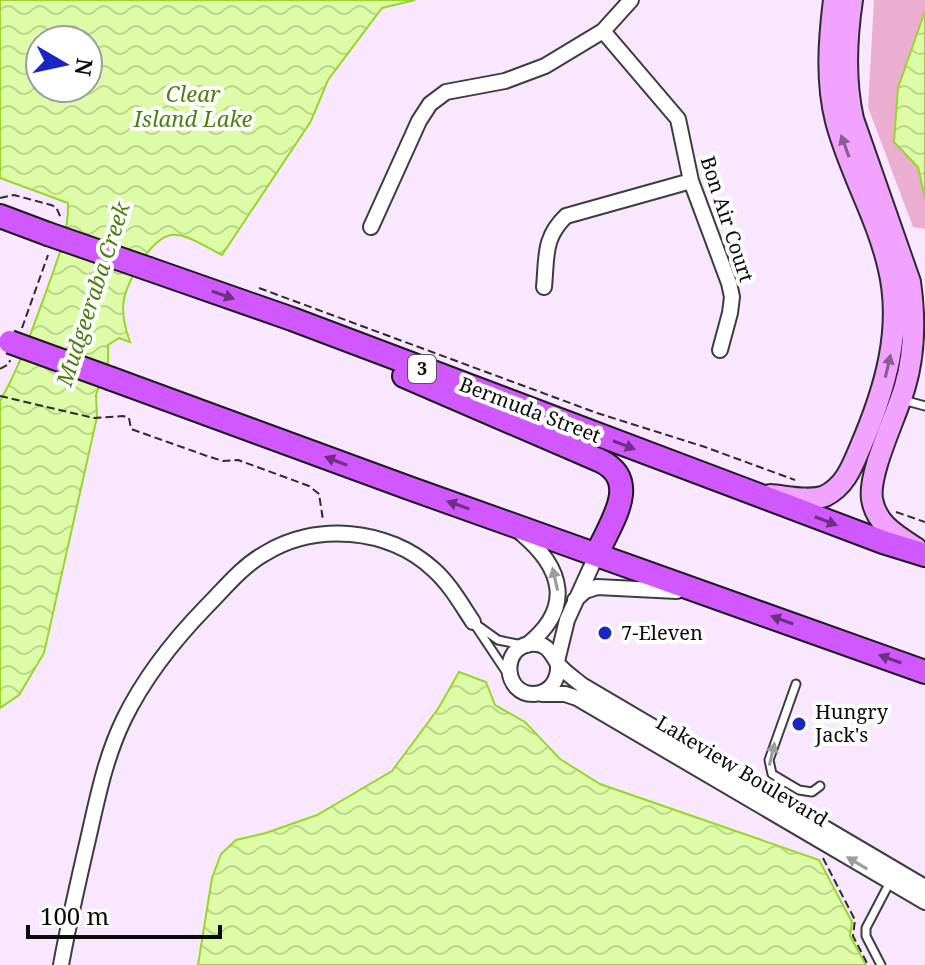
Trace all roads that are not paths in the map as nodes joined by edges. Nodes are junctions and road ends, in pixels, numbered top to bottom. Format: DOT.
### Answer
graph roads {
  1 [pos="631,0"];
  2 [pos="834,0"];
  3 [pos="852,0"];
  4 [pos="603,31"];
  5 [pos="691,181"];
  6 [pos="0,216"];
  7 [pos="371,227"];
  8 [pos="544,287"];
  9 [pos="292,319"];
  10 [pos="911,328"];
  11 [pos="11,341"];
  12 [pos="720,350"];
  13 [pos="898,406"];
  14 [pos="925,406"];
  15 [pos="852,467"];
  16 [pos="753,493"];
  17 [pos="508,522"];
  18 [pos="597,554"];
  19 [pos="925,554"];
  20 [pos="706,592"];
  21 [pos="575,600"];
  22 [pos="473,622"];
  23 [pos="526,645"];
  24 [pos="558,662"];
  25 [pos="925,672"];
  26 [pos="512,682"];
  27 [pos="796,684"];
  28 [pos="534,694"];
  29 [pos="617,705"];
  30 [pos="599,710"];
  31 [pos="695,759"];
  32 [pos="820,786"];
  33 [pos="893,876"];
  34 [pos="925,887"];
  35 [pos="925,902"];
  36 [pos="61,965"];
  37 [pos="881,965"];
  1 -- 4 [label="street"];
  10 -- 2 [label="street, one-way"];
  3 -- 10 [label="street"];
  4 -- 5 [label="street, Bon Air Court"];
  4 -- 7 [label="street"];
  5 -- 8 [label="street"];
  5 -- 12 [label="street, Bon Air Court"];
  6 -- 9 [label="main road, Bermuda Street / 3, one-way, bridge"];
  9 -- 16 [label="main road, Bermuda Street / 3, one-way"];
  9 -- 18 [label="main road"];
  10 -- 13 [label="street"];
  15 -- 10 [label="street, one-way"];
  17 -- 11 [label="main road, one-way, bridge"];
  13 -- 14 [label="lane"];
  13 -- 15 [label="street"];
  13 -- 19 [label="street"];
  15 -- 16 [label="street"];
  16 -- 19 [label="main road, Bermuda Street / 3, one-way"];
  17 -- 18 [label="main road"];
  23 -- 17 [label="street, one-way"];
  18 -- 20 [label="main road"];
  18 -- 21 [label="street"];
  20 -- 21 [label="street"];
  25 -- 20 [label="main road, one-way"];
  21 -- 24 [label="street"];
  22 -- 23 [label="lane"];
  22 -- 26 [label="lane"];
  22 -- 36 [label="street"];
  23 -- 24 [label="street"];
  23 -- 26 [label="street"];
  24 -- 28 [label="street"];
  24 -- 29 [label="street, Lakeview Boulevard"];
  26 -- 28 [label="street"];
  32 -- 27 [label="lane, one-way"];
  28 -- 30 [label="street, Lakeview Boulevard"];
  29 -- 30 [label="street"];
  29 -- 31 [label="street, Lakeview Boulevard"];
  30 -- 31 [label="street, Lakeview Boulevard"];
  31 -- 33 [label="street, Lakeview Boulevard"];
  33 -- 34 [label="street, Lakeview Boulevard"];
  33 -- 35 [label="street, Lakeview Boulevard"];
  33 -- 37 [label="lane"];
}
